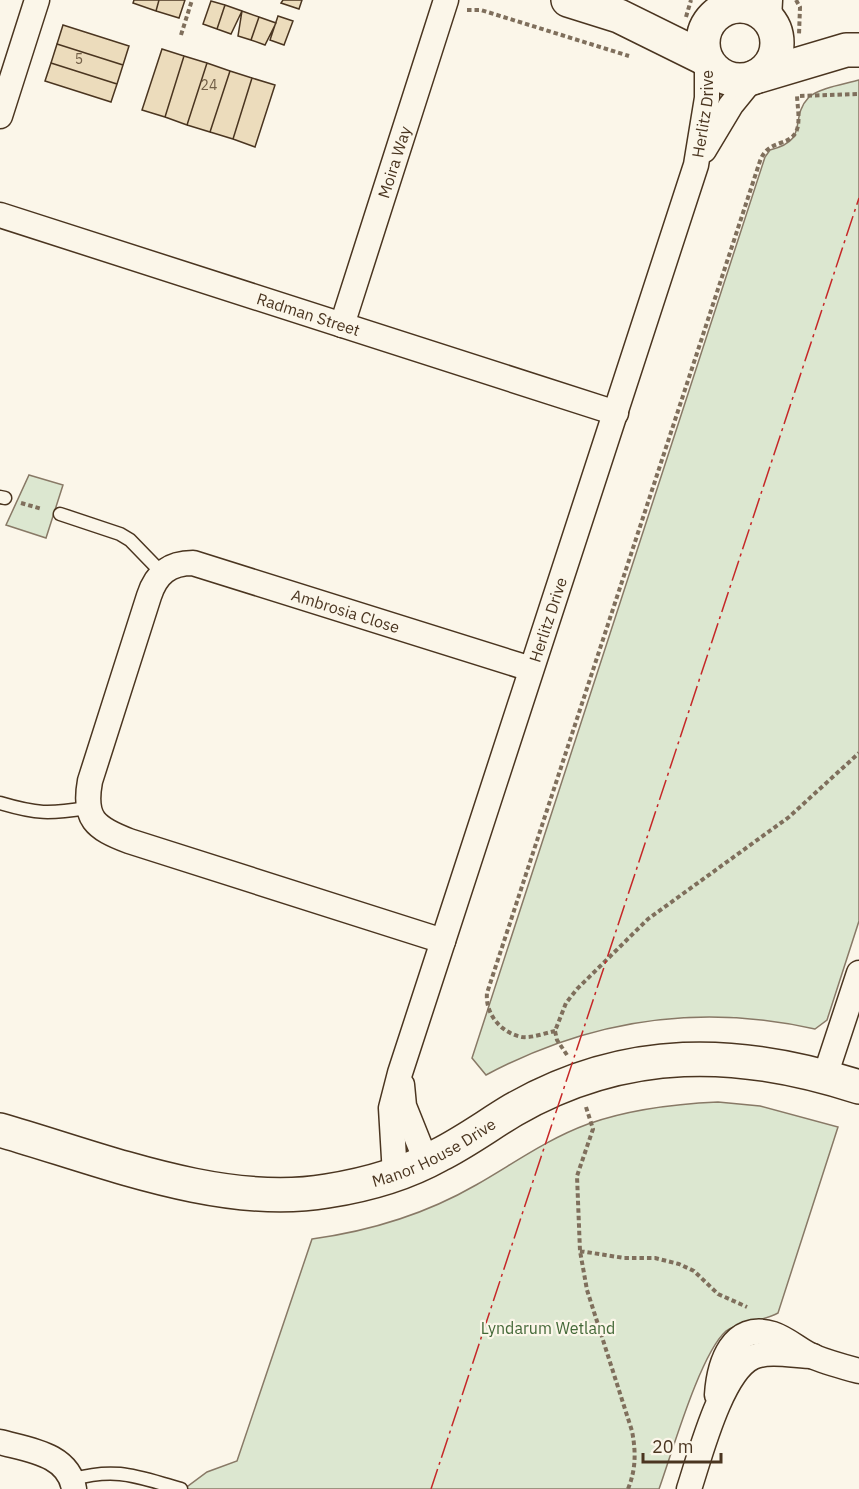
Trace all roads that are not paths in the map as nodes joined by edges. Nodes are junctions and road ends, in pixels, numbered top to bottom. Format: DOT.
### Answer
graph roads {
  1 [pos="37,0"];
  2 [pos="447,0"];
  3 [pos="568,0"];
  4 [pos="721,9"];
  5 [pos="619,16"];
  6 [pos="771,16"];
  7 [pos="852,50"];
  8 [pos="707,60"];
  9 [pos="754,78"];
  10 [pos="0,116"];
  11 [pos="696,165"];
  12 [pos="0,215"];
  13 [pos="342,325"];
  14 [pos="616,413"];
  15 [pos="60,514"];
  16 [pos="162,573"];
  17 [pos="531,669"];
  18 [pos="0,803"];
  19 [pos="87,808"];
  20 [pos="443,941"];
  21 [pos="859,973"];
  22 [pos="400,1073"];
  23 [pos="825,1076"];
  24 [pos="859,1087"];
  25 [pos="0,1130"];
  26 [pos="426,1161"];
  27 [pos="394,1175"];
  28 [pos="859,1371"];
  29 [pos="0,1442"];
  30 [pos="74,1484"];
  31 [pos="181,1489"];
  32 [pos="689,1489"];
  1 -- 10 [label="street"];
  2 -- 13 [label="street, Moira Way"];
  3 -- 5 [label="street"];
  4 -- 5 [label="street"];
  4 -- 6 [label="street"];
  4 -- 8 [label="street"];
  5 -- 8 [label="street"];
  6 -- 7 [label="street"];
  6 -- 9 [label="street"];
  7 -- 9 [label="street"];
  8 -- 9 [label="street"];
  8 -- 11 [label="street, Herlitz Drive"];
  9 -- 11 [label="street, Herlitz Drive"];
  11 -- 14 [label="street, Herlitz Drive"];
  12 -- 13 [label="street, Radman Street"];
  13 -- 14 [label="street, Radman Street"];
  14 -- 17 [label="street, Herlitz Drive"];
  15 -- 16 [label="lane"];
  16 -- 17 [label="street, Ambrosia Close"];
  16 -- 19 [label="street"];
  17 -- 20 [label="street, Herlitz Drive"];
  18 -- 19 [label="lane"];
  19 -- 20 [label="street"];
  20 -- 22 [label="street, Herlitz Drive"];
  21 -- 23 [label="street"];
  22 -- 26 [label="street, Herlitz Drive"];
  22 -- 27 [label="street, Herlitz Drive"];
  23 -- 24 [label="street, Manor House Drive"];
  23 -- 26 [label="street, Manor House Drive"];
  25 -- 27 [label="street, Manor House Drive"];
  26 -- 27 [label="street, Manor House Drive"];
  28 -- 32 [label="street"];
  29 -- 30 [label="street"];
  30 -- 31 [label="lane"];
}
